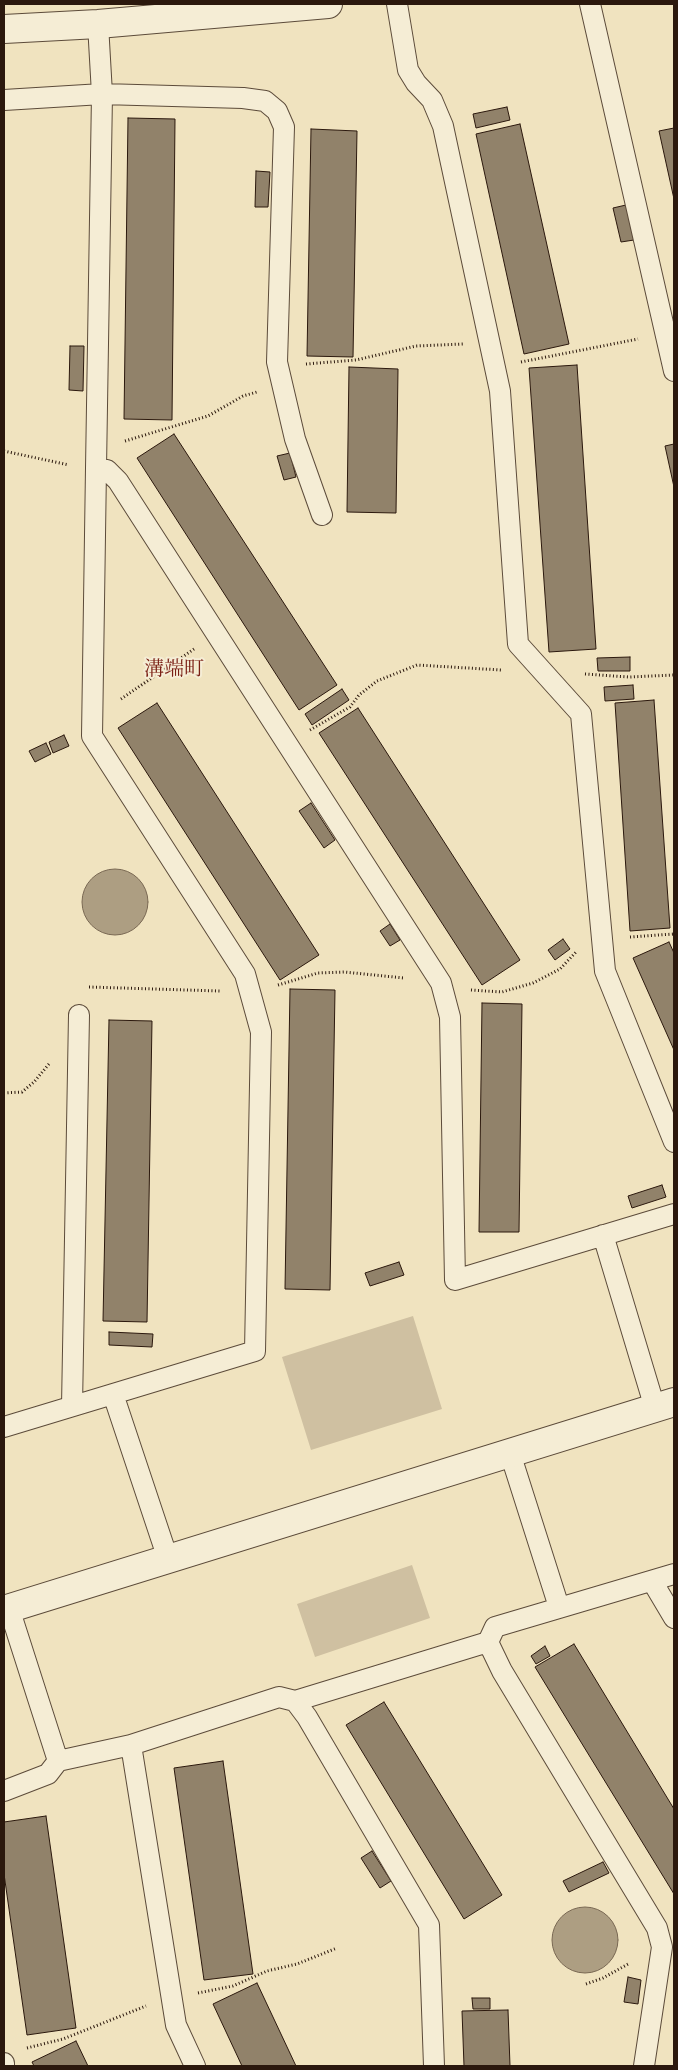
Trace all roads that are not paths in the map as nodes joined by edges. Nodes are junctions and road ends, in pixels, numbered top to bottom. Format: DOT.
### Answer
graph roads {
  1 [pos="328,4"];
  2 [pos="397,4"];
  3 [pos="590,4"];
  4 [pos="98,24"];
  5 [pos="4,29"];
  6 [pos="102,94"];
  7 [pos="4,100"];
  8 [pos="674,371"];
  9 [pos="96,459"];
  10 [pos="322,515"];
  11 [pos="79,1022"];
  12 [pos="674,1142"];
  13 [pos="674,1214"];
  14 [pos="604,1235"];
  15 [pos="112,1394"];
  16 [pos="665,1405"];
  17 [pos="72,1406"];
  18 [pos="4,1427"];
  19 [pos="510,1453"];
  20 [pos="168,1559"];
  21 [pos="674,1574"];
  22 [pos="652,1581"];
  23 [pos="560,1607"];
  24 [pos="6,1609"];
  25 [pos="674,1618"];
  26 [pos="488,1642"];
  27 [pos="295,1701"];
  28 [pos="131,1745"];
  29 [pos="58,1761"];
  30 [pos="4,1792"];
  31 [pos="195,2066"];
  32 [pos="434,2066"];
  33 [pos="644,2066"];
  1 -- 4 [label="street"];
  2 -- 12 [label="lane"];
  3 -- 8 [label="lane"];
  4 -- 5 [label="street"];
  4 -- 6 [label="lane"];
  6 -- 7 [label="lane"];
  6 -- 9 [label="lane"];
  6 -- 10 [label="lane"];
  9 -- 14 [label="lane"];
  9 -- 15 [label="lane"];
  11 -- 17 [label="lane"];
  13 -- 14 [label="lane"];
  14 -- 16 [label="lane"];
  15 -- 17 [label="lane"];
  15 -- 20 [label="lane"];
  16 -- 19 [label="street"];
  17 -- 18 [label="lane"];
  19 -- 20 [label="street"];
  19 -- 23 [label="lane"];
  20 -- 24 [label="street"];
  21 -- 22 [label="lane"];
  22 -- 23 [label="lane"];
  22 -- 25 [label="lane"];
  23 -- 26 [label="lane"];
  24 -- 29 [label="lane"];
  26 -- 27 [label="lane"];
  26 -- 33 [label="lane"];
  27 -- 28 [label="lane"];
  27 -- 32 [label="lane"];
  28 -- 29 [label="lane"];
  28 -- 31 [label="lane"];
  29 -- 30 [label="lane"];
}
